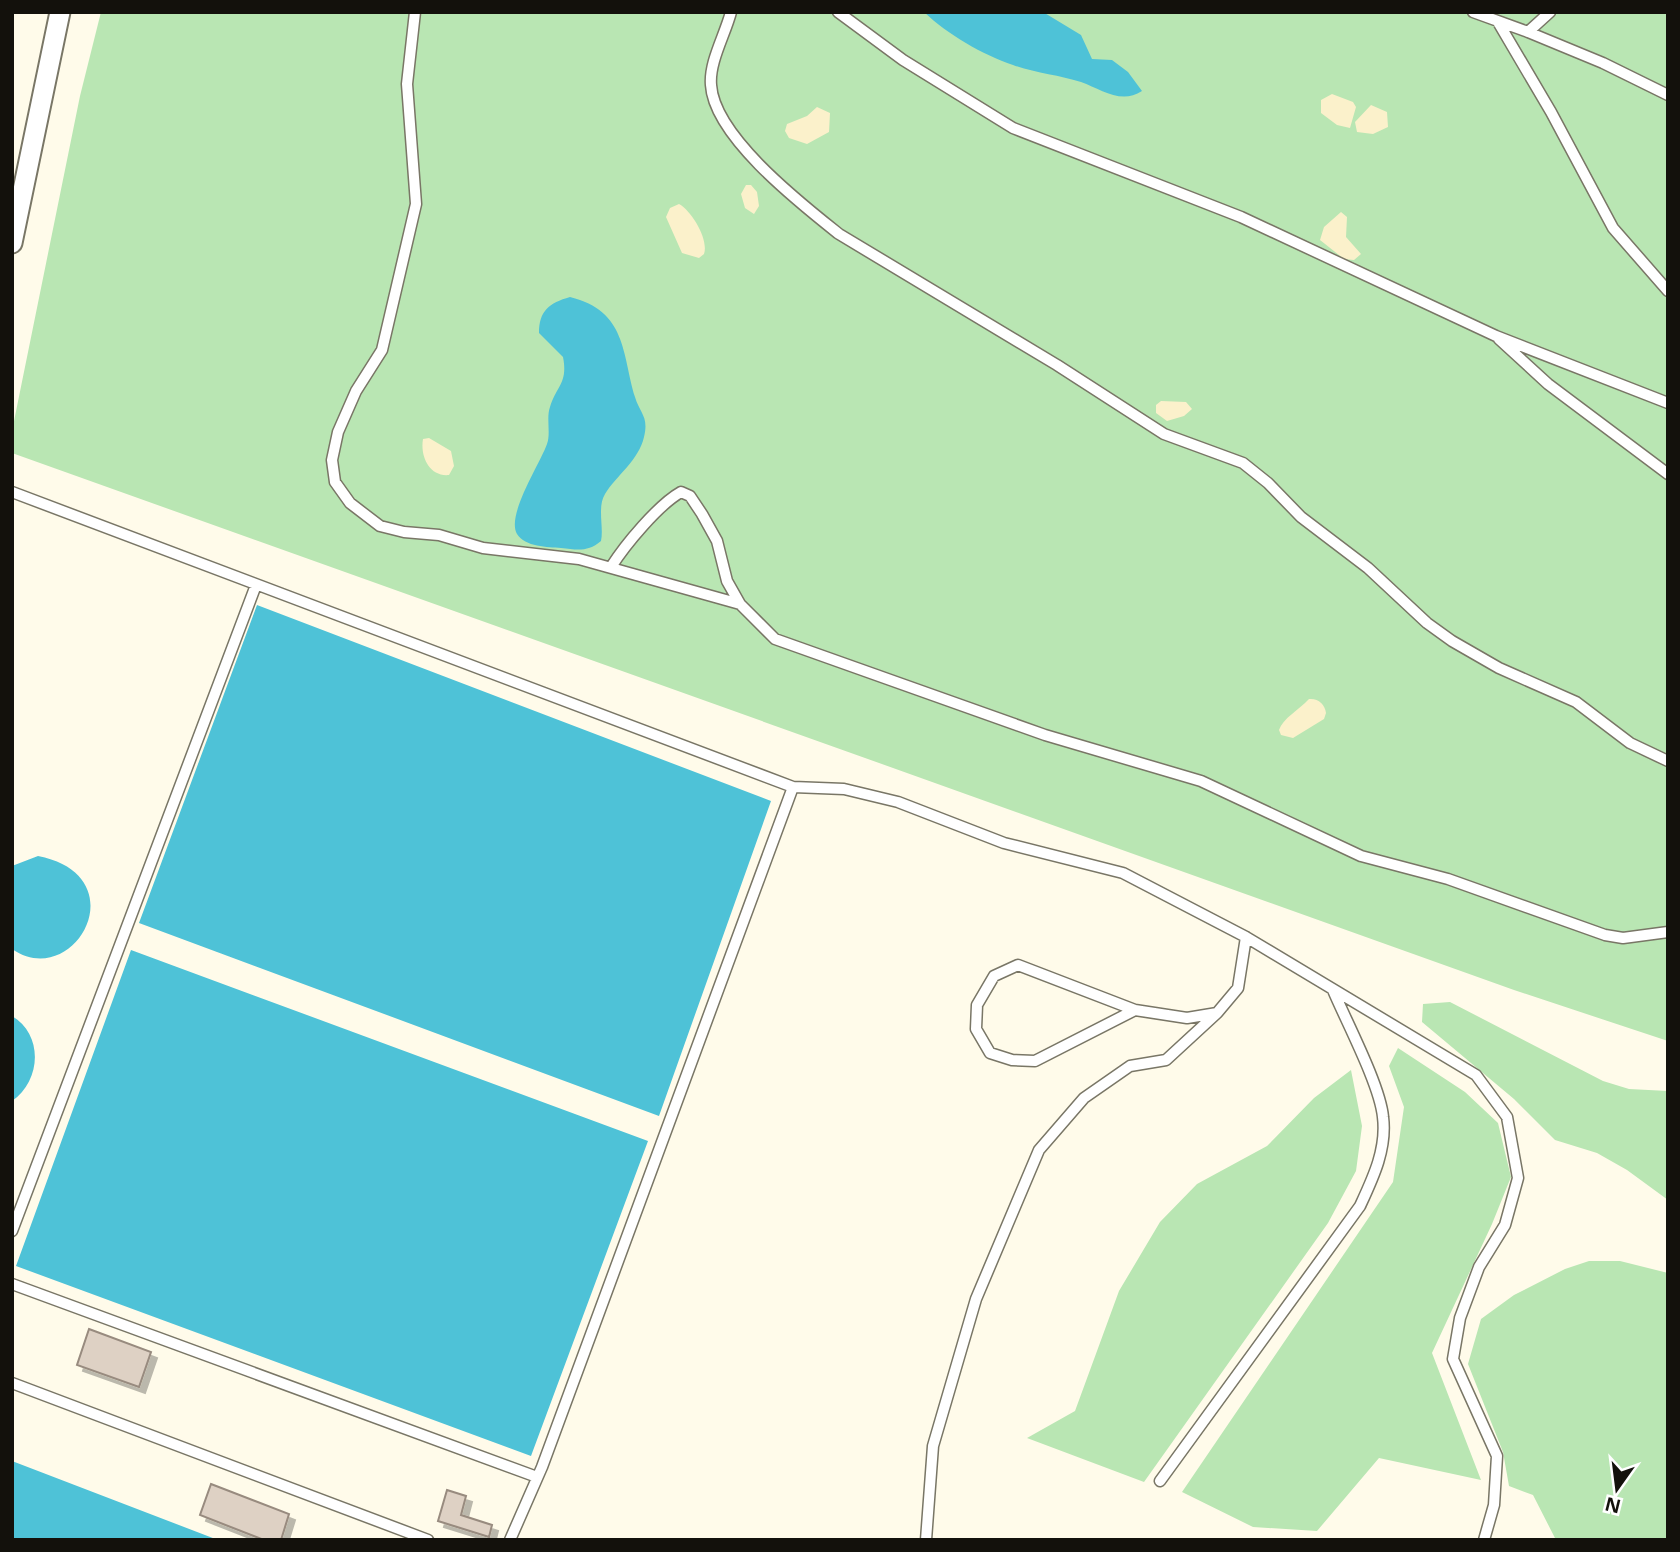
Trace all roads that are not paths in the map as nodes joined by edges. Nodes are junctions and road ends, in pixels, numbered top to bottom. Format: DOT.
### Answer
graph roads {
  1 [pos="60,12"];
  2 [pos="415,12"];
  3 [pos="731,12"];
  4 [pos="838,12"];
  5 [pos="1472,12"];
  6 [pos="1550,12"];
  7 [pos="1498,22"];
  8 [pos="1528,32"];
  9 [pos="1668,95"];
  10 [pos="12,243"];
  11 [pos="1668,291"];
  12 [pos="1496,336"];
  13 [pos="1668,402"];
  14 [pos="1668,474"];
  15 [pos="12,492"];
  16 [pos="611,567"];
  17 [pos="256,585"];
  18 [pos="740,604"];
  19 [pos="1668,761"];
  20 [pos="793,787"];
  21 [pos="1667,929"];
  22 [pos="1246,937"];
  23 [pos="1333,989"];
  24 [pos="1135,1010"];
  25 [pos="1217,1013"];
  26 [pos="12,1231"];
  27 [pos="12,1284"];
  28 [pos="12,1383"];
  29 [pos="537,1477"];
  30 [pos="1160,1481"];
  31 [pos="430,1539"];
  32 [pos="509,1540"];
  33 [pos="926,1540"];
  34 [pos="1485,1540"];
  1 -- 10 [label="street"];
  2 -- 16 [label="lane"];
  3 -- 19 [label="lane"];
  4 -- 12 [label="lane"];
  5 -- 7 [label="lane"];
  6 -- 8 [label="lane"];
  7 -- 8 [label="lane"];
  7 -- 11 [label="lane"];
  8 -- 9 [label="lane"];
  12 -- 13 [label="lane"];
  12 -- 14 [label="lane"];
  15 -- 17 [label="lane"];
  16 -- 18 [label="lane"];
  16 -- 18 [label="lane"];
  17 -- 20 [label="lane"];
  17 -- 26 [label="lane"];
  18 -- 21 [label="lane"];
  20 -- 22 [label="lane"];
  20 -- 29 [label="lane"];
  22 -- 23 [label="lane"];
  22 -- 25 [label="lane"];
  23 -- 30 [label="lane"];
  23 -- 34 [label="lane"];
  24 -- 24 [label="lane"];
  24 -- 25 [label="lane"];
  25 -- 33 [label="lane"];
  27 -- 29 [label="lane"];
  28 -- 31 [label="lane"];
  29 -- 32 [label="lane"];
}
